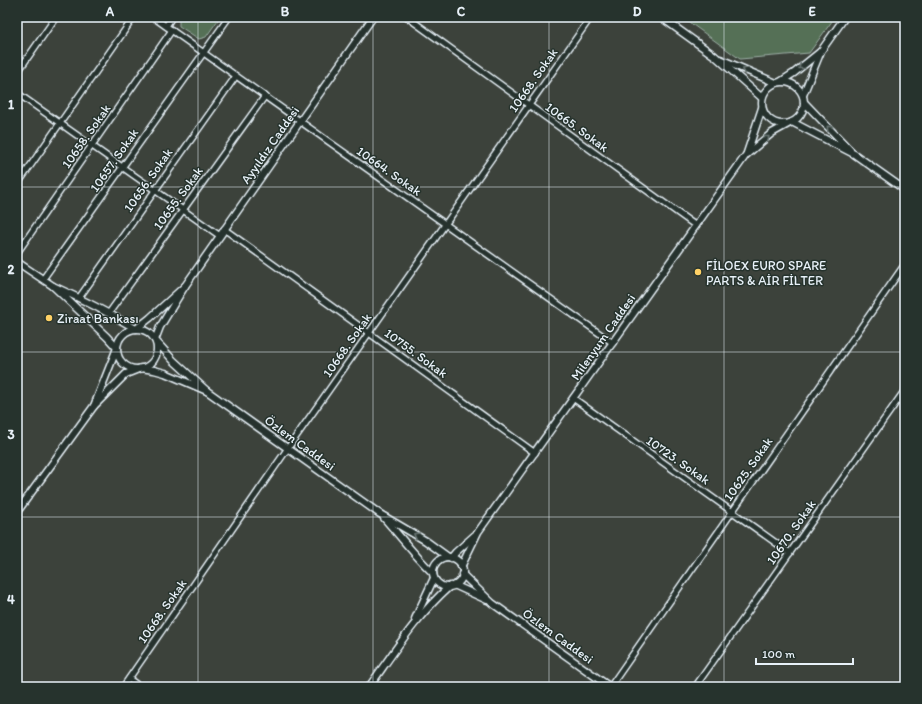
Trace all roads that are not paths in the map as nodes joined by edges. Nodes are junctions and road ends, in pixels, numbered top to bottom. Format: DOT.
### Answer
graph roads {
  1 [pos="56,17"];
  2 [pos="134,17"];
  3 [pos="153,17"];
  4 [pos="172,17"];
  5 [pos="229,17"];
  6 [pos="373,17"];
  7 [pos="408,17"];
  8 [pos="591,17"];
  9 [pos="660,17"];
  10 [pos="845,17"];
  11 [pos="166,26"];
  12 [pos="172,30"];
  13 [pos="821,51"];
  14 [pos="204,53"];
  15 [pos="715,56"];
  16 [pos="17,73"];
  17 [pos="236,76"];
  18 [pos="778,82"];
  19 [pos="17,93"];
  20 [pos="265,96"];
  21 [pos="762,98"];
  22 [pos="804,99"];
  23 [pos="529,105"];
  24 [pos="762,108"];
  25 [pos="300,121"];
  26 [pos="791,122"];
  27 [pos="60,123"];
  28 [pos="92,146"];
  29 [pos="854,154"];
  30 [pos="746,155"];
  31 [pos="122,168"];
  32 [pos="17,185"];
  33 [pos="155,190"];
  34 [pos="905,190"];
  35 [pos="183,210"];
  36 [pos="445,224"];
  37 [pos="696,226"];
  38 [pos="224,229"];
  39 [pos="220,236"];
  40 [pos="17,253"];
  41 [pos="17,262"];
  42 [pos="905,264"];
  43 [pos="43,280"];
  44 [pos="53,286"];
  45 [pos="185,286"];
  46 [pos="78,298"];
  47 [pos="109,313"];
  48 [pos="136,329"];
  49 [pos="370,333"];
  50 [pos="155,340"];
  51 [pos="612,343"];
  52 [pos="117,348"];
  53 [pos="141,368"];
  54 [pos="207,390"];
  55 [pos="905,390"];
  56 [pos="573,398"];
  57 [pos="94,406"];
  58 [pos="288,448"];
  59 [pos="535,453"];
  60 [pos="732,511"];
  61 [pos="17,512"];
  62 [pos="380,514"];
  63 [pos="478,532"];
  64 [pos="790,553"];
  65 [pos="449,557"];
  66 [pos="462,570"];
  67 [pos="434,576"];
  68 [pos="452,586"];
  69 [pos="492,603"];
  70 [pos="412,626"];
  71 [pos="129,679"];
  72 [pos="372,686"];
  73 [pos="123,687"];
  74 [pos="140,687"];
  75 [pos="610,687"];
  76 [pos="695,687"];
  1 -- 16 [label="street"];
  2 -- 27 [label="street"];
  3 -- 11 [label="street, 10664. Sokak"];
  4 -- 11 [label="street"];
  5 -- 14 [label="street, 10657. Sokak"];
  6 -- 25 [label="street, Ayyıldız Caddesi"];
  7 -- 23 [label="street, 10665. Sokak"];
  8 -- 23 [label="street, 10668. Sokak"];
  9 -- 15 [label="street"];
  10 -- 13 [label="street"];
  11 -- 12 [label="street, 10664. Sokak"];
  12 -- 14 [label="street, 10664. Sokak"];
  12 -- 28 [label="street, 10658. Sokak"];
  13 -- 18 [label="street, one-way"];
  13 -- 22 [label="street"];
  14 -- 17 [label="street, 10664. Sokak"];
  14 -- 31 [label="street, 10657. Sokak"];
  18 -- 15 [label="street, one-way"];
  15 -- 21 [label="street"];
  17 -- 20 [label="street, 10664. Sokak"];
  17 -- 33 [label="street, 10656. Sokak"];
  18 -- 21 [label="street"];
  18 -- 22 [label="street"];
  19 -- 27 [label="street"];
  20 -- 25 [label="street, 10664. Sokak"];
  20 -- 35 [label="street, 10655. Sokak"];
  21 -- 24 [label="street"];
  22 -- 26 [label="street"];
  29 -- 22 [label="street, one-way"];
  23 -- 36 [label="street, 10668. Sokak"];
  23 -- 37 [label="street, 10665. Sokak"];
  24 -- 26 [label="street"];
  24 -- 30 [label="street"];
  25 -- 36 [label="street, 10664. Sokak"];
  25 -- 38 [label="street, Ayyıldız Caddesi"];
  26 -- 29 [label="street"];
  30 -- 26 [label="street, one-way"];
  27 -- 28 [label="street"];
  27 -- 32 [label="street"];
  28 -- 31 [label="street"];
  28 -- 40 [label="street, 10658. Sokak"];
  29 -- 34 [label="street"];
  30 -- 37 [label="street, Milenyum Caddesi"];
  31 -- 33 [label="street"];
  31 -- 43 [label="street, 10657. Sokak"];
  33 -- 35 [label="street"];
  33 -- 46 [label="street, 10656. Sokak"];
  35 -- 39 [label="street"];
  35 -- 47 [label="street, 10655. Sokak"];
  36 -- 49 [label="street, 10668. Sokak"];
  36 -- 51 [label="street, 10664. Sokak"];
  37 -- 51 [label="street, Milenyum Caddesi"];
  38 -- 39 [label="street, Ayyıldız Caddesi"];
  38 -- 49 [label="street, 10755. Sokak"];
  39 -- 45 [label="street, Ayyıldız Caddesi"];
  41 -- 43 [label="street"];
  42 -- 60 [label="street, 10625. Sokak"];
  43 -- 44 [label="street"];
  44 -- 46 [label="street"];
  44 -- 52 [label="street"];
  45 -- 48 [label="street, Ayyıldız Caddesi"];
  45 -- 50 [label="street, Ayyıldız Caddesi"];
  46 -- 47 [label="street"];
  47 -- 48 [label="street"];
  48 -- 50 [label="street"];
  48 -- 52 [label="street"];
  49 -- 58 [label="street, 10668. Sokak"];
  49 -- 59 [label="street, 10755. Sokak"];
  50 -- 53 [label="street"];
  50 -- 54 [label="street, Özlem Caddesi"];
  51 -- 56 [label="street, Milenyum Caddesi"];
  52 -- 53 [label="street"];
  52 -- 57 [label="street"];
  53 -- 54 [label="street, Özlem Caddesi"];
  53 -- 57 [label="street"];
  54 -- 58 [label="street, Özlem Caddesi"];
  55 -- 64 [label="street, 10670. Sokak"];
  56 -- 59 [label="street, Milenyum Caddesi"];
  56 -- 60 [label="street, 10723. Sokak"];
  57 -- 61 [label="street"];
  58 -- 62 [label="street, Özlem Caddesi"];
  58 -- 71 [label="street, 10668. Sokak"];
  59 -- 63 [label="street, Milenyum Caddesi"];
  60 -- 64 [label="street, 10723. Sokak"];
  60 -- 75 [label="street, 10625. Sokak"];
  65 -- 62 [label="street, Özlem Caddesi, one-way"];
  62 -- 67 [label="street, Özlem Caddesi"];
  63 -- 65 [label="street"];
  63 -- 66 [label="street"];
  64 -- 76 [label="street, 10670. Sokak"];
  65 -- 66 [label="street"];
  65 -- 67 [label="street"];
  66 -- 68 [label="street"];
  66 -- 69 [label="street, Özlem Caddesi"];
  67 -- 68 [label="street"];
  67 -- 70 [label="street"];
  68 -- 69 [label="street, Özlem Caddesi"];
  68 -- 70 [label="street"];
  69 -- 75 [label="street, Özlem Caddesi"];
  70 -- 72 [label="street"];
  71 -- 73 [label="street, 10668. Sokak"];
  71 -- 74 [label="street"];
}
